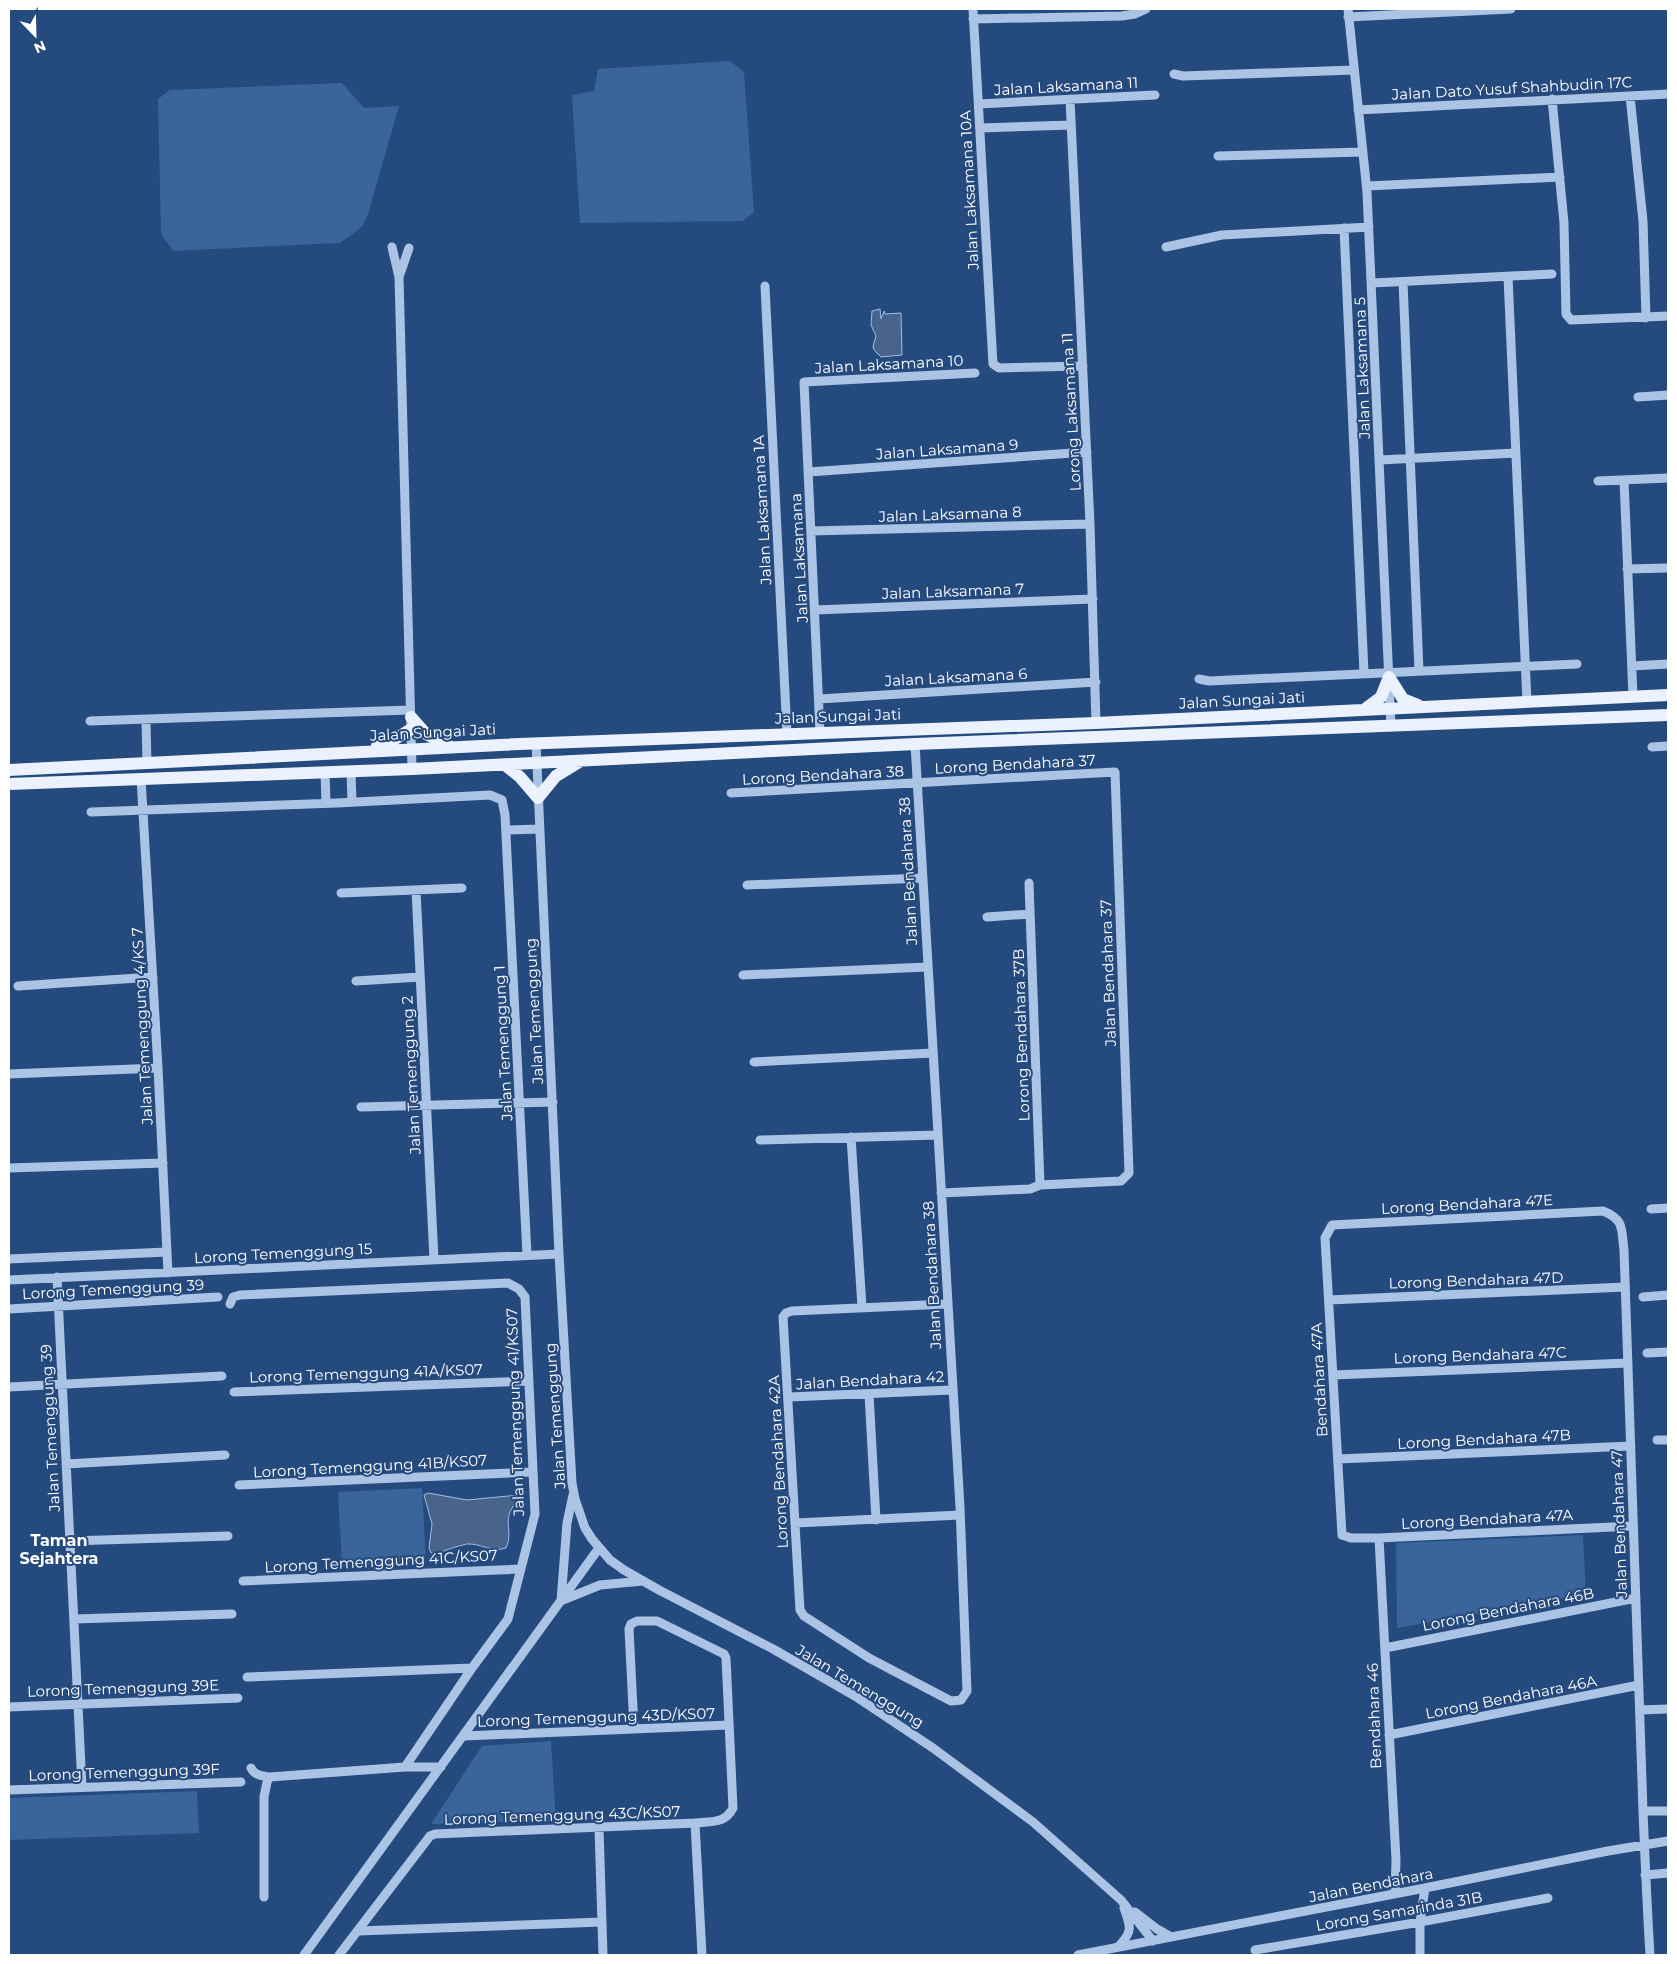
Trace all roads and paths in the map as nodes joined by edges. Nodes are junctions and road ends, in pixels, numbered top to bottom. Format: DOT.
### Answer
graph roads {
  1 [pos="973,9"];
  2 [pos="1146,9"];
  3 [pos="1511,9"];
  4 [pos="1348,13"];
  5 [pos="974,19"];
  6 [pos="1354,70"];
  7 [pos="1174,74"];
  8 [pos="1668,94"];
  9 [pos="1155,95"];
  10 [pos="1630,96"];
  11 [pos="1070,99"];
  12 [pos="1552,99"];
  13 [pos="979,104"];
  14 [pos="1358,110"];
  15 [pos="1071,125"];
  16 [pos="980,128"];
  17 [pos="1362,152"];
  18 [pos="1218,156"];
  19 [pos="1560,177"];
  20 [pos="1367,186"];
  21 [pos="1369,227"];
  22 [pos="1344,228"];
  23 [pos="392,247"];
  24 [pos="1166,247"];
  25 [pos="409,248"];
  26 [pos="1552,274"];
  27 [pos="1508,276"];
  28 [pos="399,277"];
  29 [pos="1403,282"];
  30 [pos="1372,283"];
  31 [pos="765,286"];
  32 [pos="1668,316"];
  33 [pos="1646,318"];
  34 [pos="1082,366"];
  35 [pos="975,372"];
  36 [pos="804,382"];
  37 [pos="1668,396"];
  38 [pos="1638,397"];
  39 [pos="1087,452"];
  40 [pos="1516,452"];
  41 [pos="1410,458"];
  42 [pos="1380,460"];
  43 [pos="809,472"];
  44 [pos="1668,478"];
  45 [pos="1624,480"];
  46 [pos="1598,481"];
  47 [pos="1090,524"];
  48 [pos="811,531"];
  49 [pos="1668,568"];
  50 [pos="1627,569"];
  51 [pos="1093,599"];
  52 [pos="815,610"];
  53 [pos="1577,664"];
  54 [pos="1668,664"];
  55 [pos="1526,666"];
  56 [pos="1632,666"];
  57 [pos="1419,671"];
  58 [pos="1364,673"];
  59 [pos="1388,674"];
  60 [pos="1199,679"];
  61 [pos="1096,682"];
  62 [pos="1668,696"];
  63 [pos="1633,697"];
  64 [pos="818,699"];
  65 [pos="1527,702"];
  66 [pos="1422,707"];
  67 [pos="1390,709"];
  68 [pos="1363,710"];
  69 [pos="1668,715"];
  70 [pos="411,719"];
  71 [pos="146,720"];
  72 [pos="90,721"];
  73 [pos="1096,723"];
  74 [pos="1391,727"];
  75 [pos="820,733"];
  76 [pos="787,734"];
  77 [pos="536,743"];
  78 [pos="915,744"];
  79 [pos="1668,746"];
  80 [pos="451,747"];
  81 [pos="1652,747"];
  82 [pos="412,748"];
  83 [pos="351,753"];
  84 [pos="581,761"];
  85 [pos="147,764"];
  86 [pos="537,764"];
  87 [pos="505,765"];
  88 [pos="412,769"];
  89 [pos="9,770"];
  90 [pos="325,772"];
  91 [pos="351,772"];
  92 [pos="1115,772"];
  93 [pos="141,778"];
  94 [pos="917,783"];
  95 [pos="9,784"];
  96 [pos="731,793"];
  97 [pos="538,798"];
  98 [pos="352,802"];
  99 [pos="326,803"];
  100 [pos="143,810"];
  101 [pos="91,812"];
  102 [pos="539,829"];
  103 [pos="512,830"];
  104 [pos="922,878"];
  105 [pos="1029,883"];
  106 [pos="747,885"];
  107 [pos="462,888"];
  108 [pos="416,890"];
  109 [pos="341,893"];
  110 [pos="1030,914"];
  111 [pos="987,917"];
  112 [pos="928,967"];
  113 [pos="743,975"];
  114 [pos="420,977"];
  115 [pos="153,978"];
  116 [pos="356,981"];
  117 [pos="18,986"];
  118 [pos="933,1053"];
  119 [pos="754,1062"];
  120 [pos="158,1068"];
  121 [pos="9,1074"];
  122 [pos="519,1102"];
  123 [pos="553,1102"];
  124 [pos="427,1105"];
  125 [pos="361,1107"];
  126 [pos="938,1135"];
  127 [pos="851,1137"];
  128 [pos="760,1140"];
  129 [pos="163,1163"];
  130 [pos="9,1168"];
  131 [pos="1040,1185"];
  132 [pos="941,1193"];
  133 [pos="1668,1208"];
  134 [pos="1651,1209"];
  135 [pos="1603,1211"];
  136 [pos="1332,1225"];
  137 [pos="167,1252"];
  138 [pos="559,1254"];
  139 [pos="527,1256"];
  140 [pos="9,1259"];
  141 [pos="434,1260"];
  142 [pos="168,1273"];
  143 [pos="57,1277"];
  144 [pos="9,1280"];
  145 [pos="1625,1287"];
  146 [pos="1668,1295"];
  147 [pos="218,1297"];
  148 [pos="1643,1297"];
  149 [pos="1329,1300"];
  150 [pos="230,1304"];
  151 [pos="947,1304"];
  152 [pos="58,1307"];
  153 [pos="862,1307"];
  154 [pos="9,1309"];
  155 [pos="1668,1352"];
  156 [pos="1647,1353"];
  157 [pos="1628,1363"];
  158 [pos="1333,1375"];
  159 [pos="222,1376"];
  160 [pos="529,1381"];
  161 [pos="62,1384"];
  162 [pos="9,1387"];
  163 [pos="952,1390"];
  164 [pos="234,1392"];
  165 [pos="869,1394"];
  166 [pos="789,1397"];
  167 [pos="1658,1440"];
  168 [pos="1668,1440"];
  169 [pos="1631,1446"];
  170 [pos="225,1455"];
  171 [pos="1338,1459"];
  172 [pos="66,1464"];
  173 [pos="532,1472"];
  174 [pos="239,1485"];
  175 [pos="574,1492"];
  176 [pos="960,1515"];
  177 [pos="876,1520"];
  178 [pos="796,1523"];
  179 [pos="1633,1526"];
  180 [pos="1342,1535"];
  181 [pos="228,1536"];
  182 [pos="1379,1538"];
  183 [pos="70,1541"];
  184 [pos="599,1548"];
  185 [pos="521,1569"];
  186 [pos="243,1581"];
  187 [pos="643,1581"];
  188 [pos="1636,1598"];
  189 [pos="561,1602"];
  190 [pos="800,1610"];
  191 [pos="232,1614"];
  192 [pos="74,1619"];
  193 [pos="1385,1648"];
  194 [pos="472,1668"];
  195 [pos="247,1677"];
  196 [pos="1639,1685"];
  197 [pos="238,1698"];
  198 [pos="78,1703"];
  199 [pos="9,1707"];
  200 [pos="1668,1709"];
  201 [pos="1640,1710"];
  202 [pos="728,1725"];
  203 [pos="634,1728"];
  204 [pos="1389,1735"];
  205 [pos="464,1736"];
  206 [pos="405,1767"];
  207 [pos="441,1767"];
  208 [pos="252,1768"];
  209 [pos="270,1776"];
  210 [pos="241,1782"];
  211 [pos="82,1786"];
  212 [pos="9,1790"];
  213 [pos="1668,1810"];
  214 [pos="1643,1812"];
  215 [pos="695,1823"];
  216 [pos="599,1828"];
  217 [pos="1668,1841"];
  218 [pos="1644,1846"];
  219 [pos="1668,1874"];
  220 [pos="1645,1875"];
  221 [pos="1425,1888"];
  222 [pos="1395,1894"];
  223 [pos="264,1897"];
  224 [pos="1548,1898"];
  225 [pos="1121,1900"];
  226 [pos="602,1922"];
  227 [pos="1420,1922"];
  228 [pos="358,1931"];
  229 [pos="1171,1937"];
  230 [pos="1152,1941"];
  231 [pos="1118,1948"];
  232 [pos="1255,1950"];
  233 [pos="304,1955"];
  234 [pos="339,1955"];
  235 [pos="604,1955"];
  236 [pos="702,1955"];
  237 [pos="1084,1955"];
  238 [pos="1420,1955"];
  239 [pos="1650,1955"];
  1 -- 5 [label="street, Jalan Laksamana 10A"];
  2 -- 5 [label="street"];
  3 -- 4 [label="street"];
  4 -- 6 [label="street, Jalan Laksamana 5"];
  5 -- 13 [label="street, Jalan Laksamana 10A"];
  6 -- 7 [label="street"];
  6 -- 14 [label="street, Jalan Laksamana 5"];
  8 -- 10 [label="street, Jalan Dato Yusuf Shahbudin 17C"];
  9 -- 11 [label="street, Jalan Laksamana 11"];
  10 -- 12 [label="street, Jalan Dato Yusuf Shahbudin 17C"];
  10 -- 33 [label="street"];
  11 -- 13 [label="street, Jalan Laksamana 11"];
  11 -- 15 [label="street, Lorong Laksamana 11"];
  12 -- 14 [label="street, Jalan Dato Yusuf Shahbudin 17C"];
  12 -- 19 [label="street"];
  13 -- 16 [label="street, Jalan Laksamana 10A"];
  14 -- 17 [label="street, Jalan Laksamana 5"];
  15 -- 16 [label="street"];
  15 -- 34 [label="street, Lorong Laksamana 11"];
  16 -- 34 [label="street, Jalan Laksamana 10A"];
  17 -- 18 [label="street"];
  17 -- 20 [label="street, Jalan Laksamana 5"];
  19 -- 20 [label="street"];
  19 -- 33 [label="street"];
  20 -- 21 [label="street, Jalan Laksamana 5"];
  21 -- 22 [label="street"];
  21 -- 30 [label="street, Jalan Laksamana 5"];
  22 -- 24 [label="street"];
  22 -- 58 [label="street, Jalan Laksamana 5"];
  23 -- 28 [label="street"];
  25 -- 28 [label="street"];
  26 -- 27 [label="street"];
  27 -- 29 [label="street"];
  27 -- 40 [label="street"];
  28 -- 70 [label="street"];
  29 -- 30 [label="street"];
  29 -- 41 [label="street"];
  30 -- 42 [label="street, Jalan Laksamana 5"];
  31 -- 76 [label="street, Jalan Laksamana 1A"];
  32 -- 33 [label="street"];
  34 -- 39 [label="street, Lorong Laksamana 11"];
  35 -- 36 [label="street, Jalan Laksamana 10"];
  36 -- 43 [label="street, Jalan Laksamana"];
  37 -- 38 [label="street"];
  39 -- 43 [label="street, Jalan Laksamana 9"];
  39 -- 47 [label="street, Lorong Laksamana 11"];
  40 -- 41 [label="street"];
  40 -- 55 [label="street"];
  41 -- 42 [label="street"];
  41 -- 57 [label="street"];
  42 -- 59 [label="street, Jalan Laksamana 5"];
  43 -- 48 [label="street, Jalan Laksamana"];
  44 -- 45 [label="street"];
  45 -- 46 [label="street"];
  45 -- 50 [label="street"];
  47 -- 48 [label="street, Jalan Laksamana 8"];
  47 -- 51 [label="street, Lorong Laksamana 11"];
  48 -- 52 [label="street, Jalan Laksamana"];
  49 -- 50 [label="street"];
  50 -- 56 [label="street"];
  51 -- 52 [label="street, Jalan Laksamana 7"];
  51 -- 61 [label="street, Lorong Laksamana 11"];
  52 -- 64 [label="street, Jalan Laksamana"];
  53 -- 55 [label="street"];
  54 -- 56 [label="street"];
  55 -- 57 [label="street"];
  55 -- 65 [label="street"];
  56 -- 63 [label="street"];
  57 -- 59 [label="street"];
  58 -- 59 [label="street"];
  58 -- 60 [label="street"];
  59 -- 66 [label="main road"];
  59 -- 67 [label="street, Jalan Laksamana 5"];
  59 -- 68 [label="main road"];
  61 -- 64 [label="street, Jalan Laksamana 6"];
  61 -- 73 [label="street, Lorong Laksamana 11"];
  62 -- 63 [label="main road, Jalan Sungai Jati"];
  63 -- 65 [label="main road, Jalan Sungai Jati"];
  64 -- 75 [label="street, Jalan Laksamana"];
  65 -- 66 [label="main road, Jalan Sungai Jati"];
  66 -- 67 [label="main road, Jalan Sungai Jati"];
  67 -- 68 [label="main road, Jalan Sungai Jati"];
  67 -- 74 [label="street, Jalan Laksamana 5"];
  68 -- 73 [label="main road, Jalan Sungai Jati"];
  69 -- 74 [label="main road, Jalan Sungai Jati"];
  70 -- 71 [label="street"];
  70 -- 80 [label="main road"];
  70 -- 82 [label="street"];
  70 -- 83 [label="main road"];
  71 -- 72 [label="street"];
  71 -- 85 [label="street"];
  73 -- 75 [label="main road, Jalan Sungai Jati"];
  74 -- 78 [label="main road, Jalan Sungai Jati"];
  75 -- 76 [label="main road, Jalan Sungai Jati"];
  76 -- 77 [label="main road, Jalan Sungai Jati"];
  77 -- 80 [label="main road, Jalan Sungai Jati"];
  77 -- 86 [label="street, Jalan Temenggung"];
  78 -- 84 [label="main road, Jalan Sungai Jati"];
  78 -- 94 [label="street, Jalan Bendahara 38"];
  79 -- 81 [label="street"];
  80 -- 82 [label="main road, Jalan Sungai Jati"];
  82 -- 83 [label="main road, Jalan Sungai Jati"];
  82 -- 88 [label="street"];
  83 -- 85 [label="main road, Jalan Sungai Jati"];
  84 -- 86 [label="main road, Jalan Sungai Jati"];
  84 -- 97 [label="main road"];
  85 -- 89 [label="main road, Jalan Sungai Jati"];
  86 -- 87 [label="main road, Jalan Sungai Jati"];
  86 -- 97 [label="street, Jalan Temenggung"];
  87 -- 88 [label="main road, Jalan Sungai Jati"];
  87 -- 97 [label="main road"];
  88 -- 91 [label="main road, Jalan Sungai Jati"];
  90 -- 91 [label="main road, Jalan Sungai Jati"];
  90 -- 93 [label="main road, Jalan Sungai Jati"];
  90 -- 99 [label="street"];
  91 -- 98 [label="street"];
  92 -- 94 [label="street, Lorong Bendahara 37"];
  92 -- 131 [label="street, Jalan Bendahara 37"];
  93 -- 95 [label="main road, Jalan Sungai Jati"];
  93 -- 100 [label="street, Jalan Temenggung 4/KS 7"];
  94 -- 96 [label="street, Lorong Bendahara 38"];
  94 -- 104 [label="street, Jalan Bendahara 38"];
  97 -- 102 [label="street, Jalan Temenggung"];
  98 -- 99 [label="street, Jalan Temenggung 1"];
  98 -- 103 [label="street, Jalan Temenggung 1"];
  99 -- 100 [label="street, Jalan Temenggung 1"];
  100 -- 101 [label="street, Jalan Temenggung 1"];
  100 -- 115 [label="street, Jalan Temenggung 4/KS 7"];
  102 -- 103 [label="street"];
  102 -- 123 [label="street, Jalan Temenggung"];
  103 -- 122 [label="street, Jalan Temenggung 1"];
  104 -- 106 [label="street"];
  104 -- 112 [label="street, Jalan Bendahara 38"];
  105 -- 110 [label="street, Lorong Bendahara 37B"];
  107 -- 108 [label="street"];
  108 -- 109 [label="street"];
  108 -- 114 [label="street, Jalan Temenggung 2"];
  110 -- 111 [label="street"];
  110 -- 131 [label="street, Lorong Bendahara 37B"];
  112 -- 113 [label="street"];
  112 -- 118 [label="street, Jalan Bendahara 38"];
  114 -- 116 [label="street"];
  114 -- 124 [label="street, Jalan Temenggung 2"];
  115 -- 117 [label="street"];
  115 -- 120 [label="street, Jalan Temenggung 4/KS 7"];
  118 -- 119 [label="street"];
  118 -- 126 [label="street, Jalan Bendahara 38"];
  120 -- 121 [label="street"];
  120 -- 129 [label="street, Jalan Temenggung 4/KS 7"];
  122 -- 123 [label="street"];
  122 -- 124 [label="street"];
  122 -- 139 [label="street, Jalan Temenggung 1"];
  123 -- 138 [label="street, Jalan Temenggung"];
  124 -- 125 [label="street"];
  124 -- 141 [label="street, Jalan Temenggung 2"];
  126 -- 127 [label="street"];
  126 -- 132 [label="street, Jalan Bendahara 38"];
  127 -- 128 [label="street"];
  127 -- 153 [label="street"];
  129 -- 130 [label="street"];
  129 -- 137 [label="street, Jalan Temenggung 4/KS 7"];
  131 -- 132 [label="street"];
  132 -- 151 [label="street, Jalan Bendahara 38"];
  133 -- 134 [label="street"];
  135 -- 136 [label="street, Lorong Bendahara 47E"];
  135 -- 145 [label="street, Jalan Bendahara 47"];
  136 -- 149 [label="street, Bendahara 47A"];
  137 -- 140 [label="street"];
  137 -- 142 [label="street, Jalan Temenggung 4/KS 7"];
  138 -- 139 [label="street, Lorong Temenggung 15"];
  138 -- 175 [label="street, Jalan Temenggung"];
  139 -- 141 [label="street, Lorong Temenggung 15"];
  141 -- 142 [label="street, Lorong Temenggung 15"];
  142 -- 143 [label="street, Lorong Temenggung 15"];
  143 -- 144 [label="street, Lorong Temenggung 15"];
  143 -- 152 [label="street, Jalan Temenggung 39"];
  145 -- 149 [label="street, Lorong Bendahara 47D"];
  145 -- 157 [label="street, Jalan Bendahara 47"];
  146 -- 148 [label="street"];
  147 -- 152 [label="street, Lorong Temenggung 39"];
  149 -- 158 [label="street, Bendahara 47A"];
  150 -- 160 [label="street, Jalan Temenggung 41/KS07"];
  151 -- 153 [label="street"];
  151 -- 163 [label="street, Jalan Bendahara 38"];
  152 -- 154 [label="street, Lorong Temenggung 39"];
  152 -- 161 [label="street, Jalan Temenggung 39"];
  153 -- 166 [label="street, Lorong Bendahara 42A"];
  155 -- 156 [label="street"];
  157 -- 158 [label="street, Lorong Bendahara 47C"];
  157 -- 169 [label="street, Jalan Bendahara 47"];
  158 -- 171 [label="street, Bendahara 47A"];
  159 -- 161 [label="street"];
  160 -- 164 [label="street, Lorong Temenggung 41A/KS07"];
  160 -- 173 [label="street, Jalan Temenggung 41/KS07"];
  161 -- 162 [label="street"];
  161 -- 172 [label="street, Jalan Temenggung 39"];
  163 -- 165 [label="street, Jalan Bendahara 42"];
  163 -- 176 [label="street, Jalan Bendahara 38"];
  165 -- 166 [label="street, Jalan Bendahara 42"];
  165 -- 177 [label="street"];
  166 -- 178 [label="street, Lorong Bendahara 42A"];
  167 -- 168 [label="street"];
  169 -- 171 [label="street, Lorong Bendahara 47B"];
  169 -- 179 [label="street, Jalan Bendahara 47"];
  170 -- 172 [label="street"];
  171 -- 180 [label="street, Bendahara 47A"];
  172 -- 183 [label="street, Jalan Temenggung 39"];
  173 -- 174 [label="street, Lorong Temenggung 41B/KS07"];
  173 -- 185 [label="street, Jalan Temenggung 41/KS07"];
  175 -- 184 [label="street, Jalan Temenggung"];
  175 -- 189 [label="street"];
  176 -- 177 [label="street"];
  176 -- 190 [label="street, Jalan Bendahara 38"];
  177 -- 178 [label="street"];
  178 -- 190 [label="street, Lorong Bendahara 42A"];
  179 -- 182 [label="street, Lorong Bendahara 47A"];
  179 -- 188 [label="street, Jalan Bendahara 47"];
  180 -- 182 [label="street, Lorong Bendahara 47A"];
  181 -- 183 [label="street"];
  182 -- 193 [label="street, Bendahara 46"];
  183 -- 192 [label="street, Jalan Temenggung 39"];
  184 -- 187 [label="street, Jalan Temenggung"];
  184 -- 189 [label="street"];
  185 -- 186 [label="street, Lorong Temenggung 41C/KS07"];
  185 -- 194 [label="street, Jalan Temenggung 41/KS07"];
  187 -- 189 [label="street"];
  187 -- 225 [label="street, Jalan Temenggung"];
  188 -- 193 [label="street, Lorong Bendahara 46B"];
  188 -- 196 [label="street, Jalan Bendahara 47"];
  189 -- 205 [label="street"];
  191 -- 192 [label="street"];
  192 -- 198 [label="street, Jalan Temenggung 39"];
  193 -- 204 [label="street, Bendahara 46"];
  194 -- 195 [label="street"];
  194 -- 206 [label="street, Jalan Temenggung 41/KS07"];
  196 -- 201 [label="street, Jalan Bendahara 47"];
  196 -- 204 [label="street, Lorong Bendahara 46A"];
  197 -- 198 [label="street, Lorong Temenggung 39E"];
  198 -- 199 [label="street, Lorong Temenggung 39E"];
  198 -- 211 [label="street, Jalan Temenggung 39"];
  200 -- 201 [label="street"];
  201 -- 214 [label="street, Jalan Bendahara 47"];
  202 -- 203 [label="street, Lorong Temenggung 43D/KS07"];
  202 -- 203 [label="street, Lorong Temenggung 43C/KS07"];
  202 -- 215 [label="street, Lorong Temenggung 43C/KS07"];
  203 -- 205 [label="street, Lorong Temenggung 43D/KS07"];
  204 -- 222 [label="street, Bendahara 46"];
  205 -- 207 [label="street"];
  206 -- 207 [label="street"];
  206 -- 209 [label="street"];
  207 -- 233 [label="street"];
  208 -- 209 [label="street"];
  209 -- 223 [label="street"];
  210 -- 211 [label="street, Lorong Temenggung 39F"];
  211 -- 212 [label="street, Lorong Temenggung 39F"];
  213 -- 214 [label="street"];
  214 -- 218 [label="street, Jalan Bendahara 47"];
  215 -- 216 [label="street, Lorong Temenggung 43C/KS07"];
  215 -- 236 [label="street"];
  216 -- 226 [label="street"];
  216 -- 228 [label="street, Lorong Temenggung 43C/KS07"];
  217 -- 218 [label="street, Jalan Bendahara"];
  218 -- 220 [label="street, Jalan Bendahara 47"];
  218 -- 221 [label="street, Jalan Bendahara"];
  219 -- 220 [label="street"];
  220 -- 239 [label="street, Jalan Bendahara 47"];
  221 -- 222 [label="street, Jalan Bendahara"];
  221 -- 227 [label="street"];
  222 -- 229 [label="street, Jalan Bendahara"];
  224 -- 227 [label="street, Lorong Samarinda 31B"];
  225 -- 229 [label="street"];
  225 -- 230 [label="street, Jalan Temenggung"];
  225 -- 231 [label="street"];
  226 -- 228 [label="street"];
  226 -- 235 [label="street"];
  227 -- 232 [label="street, Lorong Samarinda 31B"];
  227 -- 238 [label="street"];
  228 -- 234 [label="street, Lorong Temenggung 43C/KS07"];
  229 -- 230 [label="street, Jalan Bendahara"];
  230 -- 231 [label="street, Jalan Bendahara"];
  231 -- 237 [label="street, Jalan Bendahara"];
}
